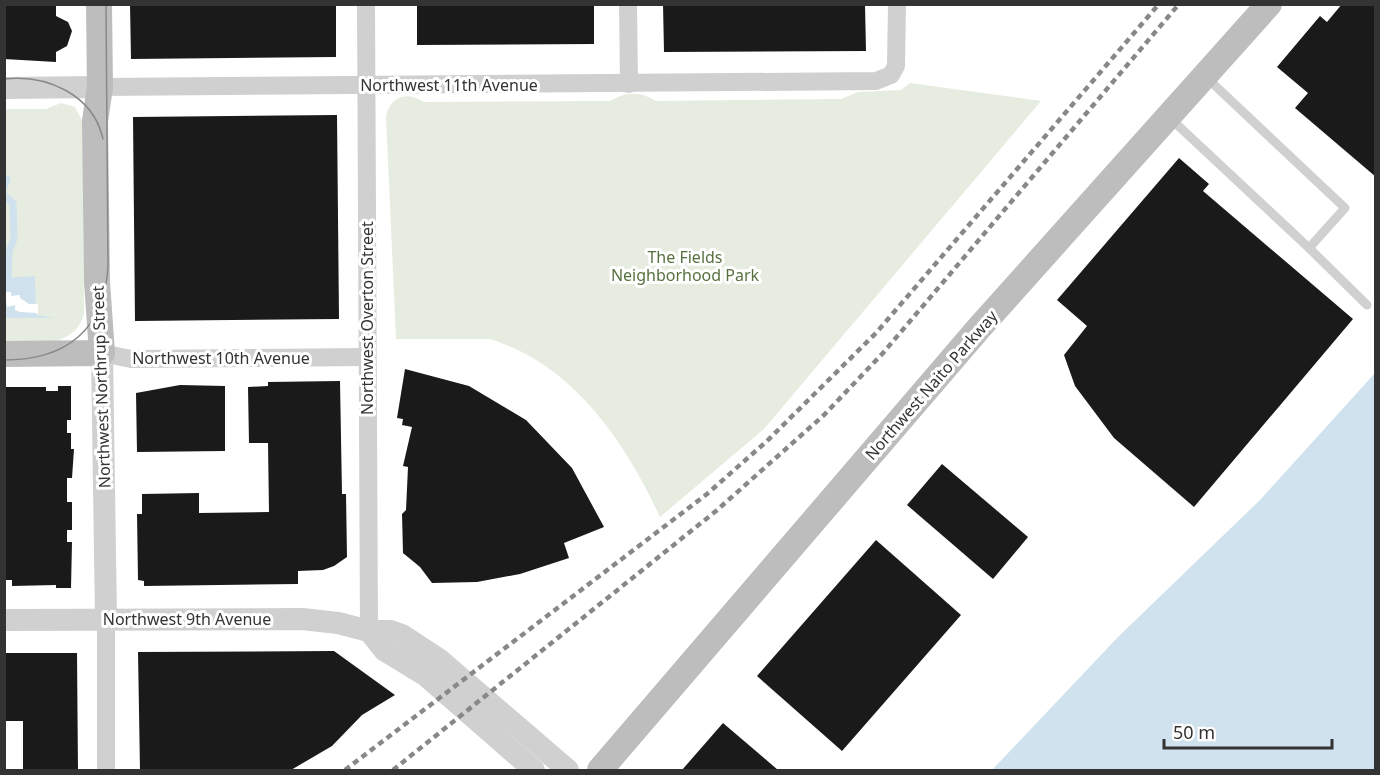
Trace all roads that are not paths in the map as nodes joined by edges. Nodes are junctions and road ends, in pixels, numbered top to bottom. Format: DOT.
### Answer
graph roads {
  1 [pos="99,4"];
  2 [pos="366,4"];
  3 [pos="628,4"];
  4 [pos="897,4"];
  5 [pos="1269,4"];
  6 [pos="1205,76"];
  7 [pos="628,84"];
  8 [pos="366,85"];
  9 [pos="100,87"];
  10 [pos="4,88"];
  11 [pos="1168,117"];
  12 [pos="1309,248"];
  13 [pos="1367,305"];
  14 [pos="102,353"];
  15 [pos="4,354"];
  16 [pos="367,357"];
  17 [pos="106,619"];
  18 [pos="4,620"];
  19 [pos="369,632"];
  20 [pos="106,771"];
  21 [pos="534,771"];
  22 [pos="568,771"];
  23 [pos="600,771"];
  1 -- 9 [label="main road, Northwest Northrup Street"];
  2 -- 8 [label="street, Northwest Overton Street"];
  3 -- 7 [label="street"];
  4 -- 7 [label="street, Northwest 11th Avenue"];
  5 -- 6 [label="main road, Northwest Naito Parkway"];
  6 -- 11 [label="main road, Northwest Naito Parkway"];
  6 -- 12 [label="lane"];
  7 -- 8 [label="street, Northwest 11th Avenue"];
  8 -- 9 [label="street, Northwest 11th Avenue"];
  8 -- 16 [label="street, Northwest Overton Street"];
  9 -- 10 [label="street, Northwest 11th Avenue"];
  9 -- 14 [label="main road, Northwest Northrup Street"];
  11 -- 12 [label="lane"];
  11 -- 23 [label="main road, Northwest Naito Parkway"];
  12 -- 13 [label="lane"];
  14 -- 15 [label="main road, Northwest 10th Avenue"];
  14 -- 16 [label="street, Northwest 10th Avenue"];
  14 -- 17 [label="street, Northwest Northrup Street"];
  16 -- 19 [label="street, Northwest Overton Street"];
  17 -- 18 [label="street, Northwest 9th Avenue"];
  17 -- 19 [label="street, Northwest 9th Avenue"];
  17 -- 20 [label="street, Northwest Northrup Street"];
  19 -- 21 [label="street"];
  19 -- 22 [label="street, Northwest 9th Avenue"];
}
